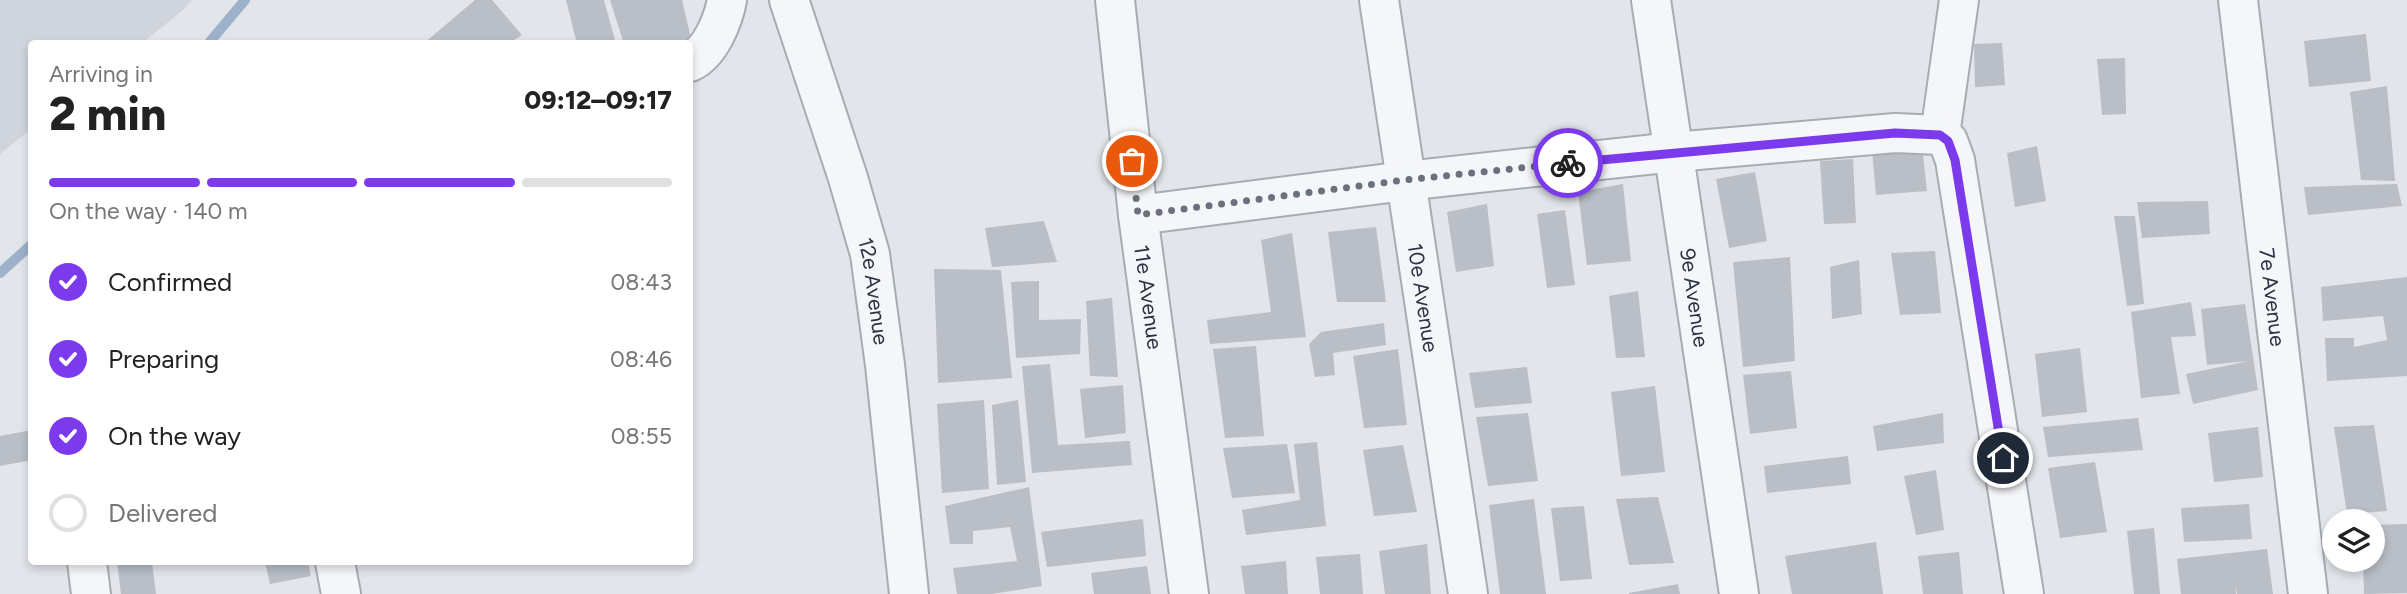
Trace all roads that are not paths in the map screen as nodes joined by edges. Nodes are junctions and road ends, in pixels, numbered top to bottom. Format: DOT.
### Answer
graph roads {
  1 [pos="727,0"];
  2 [pos="789,0"];
  3 [pos="1115,0"];
  4 [pos="1379,0"];
  5 [pos="1651,0"];
  6 [pos="1959,0"];
  7 [pos="2238,0"];
  8 [pos="693,61"];
  9 [pos="1947,148"];
  10 [pos="1674,152"];
  11 [pos="1405,180"];
  12 [pos="1138,215"];
  13 [pos="87,565"];
  14 [pos="336,565"];
  15 [pos="360,565"];
  16 [pos="91,594"];
  17 [pos="341,594"];
  18 [pos="365,594"];
  19 [pos="909,594"];
  20 [pos="1189,594"];
  21 [pos="1468,594"];
  22 [pos="1739,594"];
  23 [pos="2024,594"];
  24 [pos="2308,594"];
  1 -- 8 [label="street"];
  2 -- 19 [label="street, 12e Avenue"];
  3 -- 12 [label="street, 11e Avenue"];
  4 -- 11 [label="street, 10e Avenue"];
  5 -- 10 [label="street, 9e Avenue"];
  6 -- 9 [label="street"];
  7 -- 24 [label="street, 7e Avenue"];
  9 -- 10 [label="street"];
  9 -- 23 [label="street"];
  10 -- 11 [label="street"];
  10 -- 22 [label="street, 9e Avenue"];
  11 -- 12 [label="street"];
  11 -- 21 [label="street, 10e Avenue"];
  12 -- 20 [label="street, 11e Avenue"];
  13 -- 16 [label="street"];
  14 -- 17 [label="street"];
  15 -- 18 [label="street"];
}
